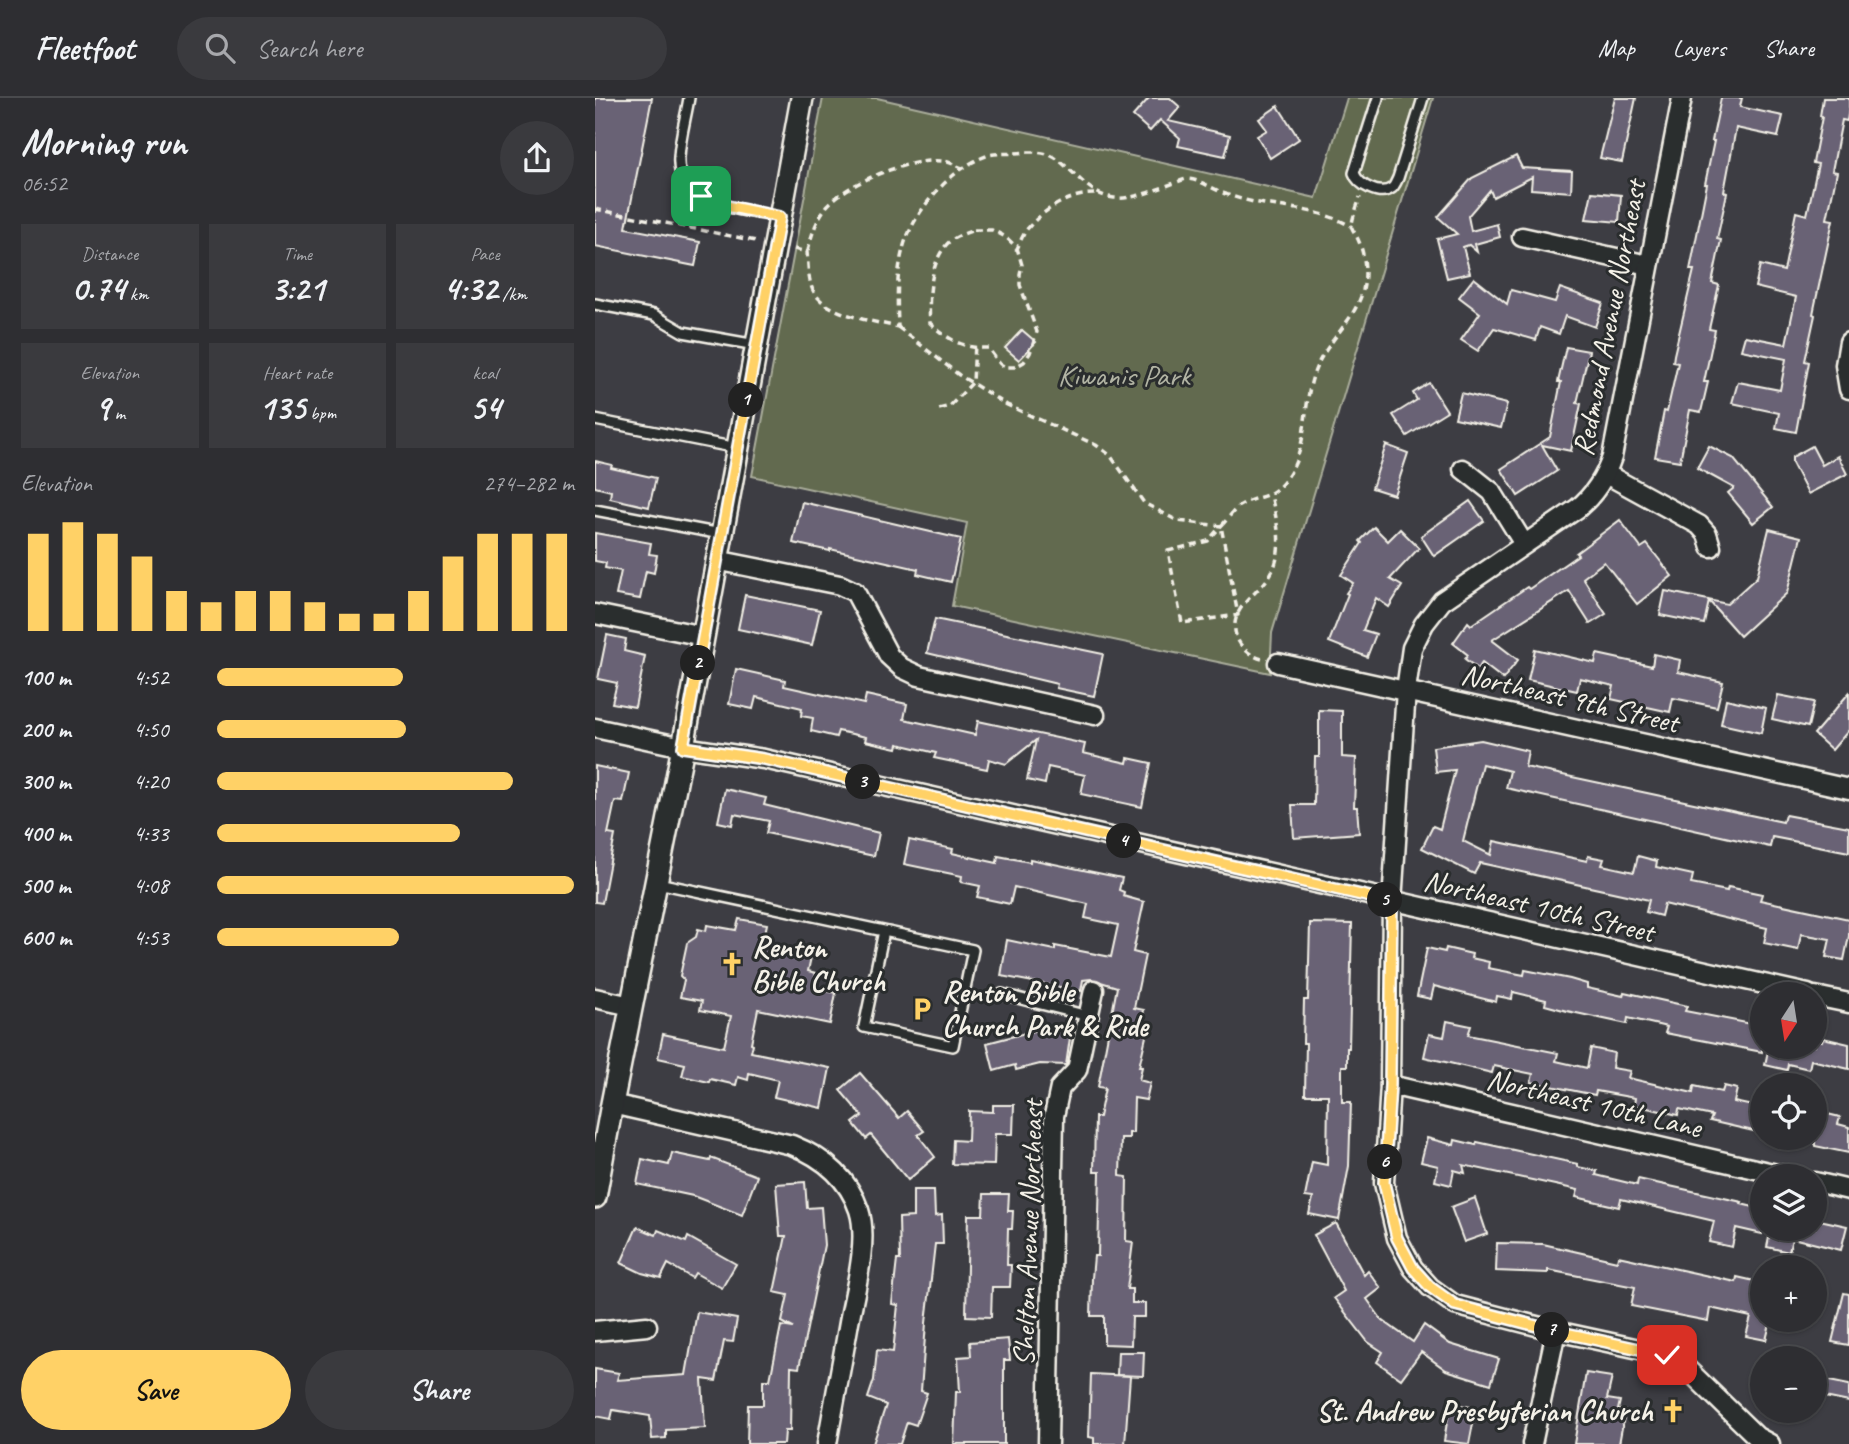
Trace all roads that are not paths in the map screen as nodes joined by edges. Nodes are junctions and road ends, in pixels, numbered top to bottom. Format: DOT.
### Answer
graph roads {
  1 [pos="689,98"];
  2 [pos="802,98"];
  3 [pos="1378,98"];
  4 [pos="1423,98"];
  5 [pos="1682,98"];
  6 [pos="780,217"];
  7 [pos="1522,237"];
  8 [pos="1648,265"];
  9 [pos="595,303"];
  10 [pos="1849,342"];
  11 [pos="756,345"];
  12 [pos="1849,389"];
  13 [pos="595,420"];
  14 [pos="737,448"];
  15 [pos="1463,469"];
  16 [pos="1606,474"];
  17 [pos="595,510"];
  18 [pos="721,534"];
  19 [pos="1524,544"];
  20 [pos="1711,547"];
  21 [pos="716,560"];
  22 [pos="595,614"];
  23 [pos="703,636"];
  24 [pos="1278,663"];
  25 [pos="1406,690"];
  26 [pos="1095,715"];
  27 [pos="595,728"];
  28 [pos="683,747"];
  29 [pos="1849,789"];
  30 [pos="656,883"];
  31 [pos="1392,902"];
  32 [pos="884,931"];
  33 [pos="1754,982"];
  34 [pos="1094,990"];
  35 [pos="1002,994"];
  36 [pos="595,998"];
  37 [pos="1827,998"];
  38 [pos="1849,1003"];
  39 [pos="631,1006"];
  40 [pos="1088,1016"];
  41 [pos="1390,1085"];
  42 [pos="612,1104"];
  43 [pos="1750,1168"];
  44 [pos="1827,1185"];
  45 [pos="1849,1190"];
  46 [pos="595,1198"];
  47 [pos="647,1326"];
  48 [pos="595,1331"];
  49 [pos="1556,1331"];
  50 [pos="827,1444"];
  51 [pos="1048,1444"];
  52 [pos="1532,1444"];
  53 [pos="1770,1444"];
  1 -- 6 [label="lane"];
  2 -- 6 [label="street"];
  3 -- 4 [label="lane"];
  5 -- 8 [label="street, Redmond Avenue Northeast"];
  6 -- 11 [label="street"];
  7 -- 8 [label="street"];
  8 -- 16 [label="street, Redmond Avenue Northeast"];
  9 -- 11 [label="lane"];
  10 -- 12 [label="street"];
  11 -- 14 [label="street"];
  13 -- 14 [label="lane"];
  14 -- 18 [label="street"];
  15 -- 19 [label="street"];
  16 -- 19 [label="street, Redmond Avenue Northeast"];
  16 -- 20 [label="street"];
  17 -- 18 [label="lane"];
  18 -- 21 [label="street"];
  19 -- 25 [label="street, Redmond Avenue Northeast"];
  21 -- 23 [label="street"];
  21 -- 26 [label="street"];
  22 -- 23 [label="street"];
  23 -- 28 [label="street"];
  24 -- 25 [label="street, Northeast 9th Street"];
  25 -- 29 [label="street, Northeast 9th Street"];
  25 -- 31 [label="street, Redmond Avenue Northeast"];
  27 -- 28 [label="street, Northeast 10th Street"];
  28 -- 30 [label="street"];
  28 -- 31 [label="street, Northeast 10th Street"];
  30 -- 32 [label="lane"];
  30 -- 39 [label="street"];
  31 -- 33 [label="street, Northeast 10th Street"];
  31 -- 41 [label="street, Redmond Avenue Northeast"];
  32 -- 32 [label="lane"];
  34 -- 40 [label="street, Shelton Avenue Northeast"];
  35 -- 40 [label="lane"];
  36 -- 39 [label="street"];
  37 -- 38 [label="street"];
  39 -- 42 [label="street"];
  40 -- 51 [label="street, Shelton Avenue Northeast"];
  41 -- 43 [label="street, Northeast 10th Lane"];
  41 -- 49 [label="street, Redmond Avenue Northeast"];
  42 -- 46 [label="street"];
  42 -- 50 [label="street"];
  44 -- 45 [label="street"];
  47 -- 48 [label="street"];
  49 -- 52 [label="street"];
  49 -- 53 [label="street, Redmond Avenue Northeast"];
}
